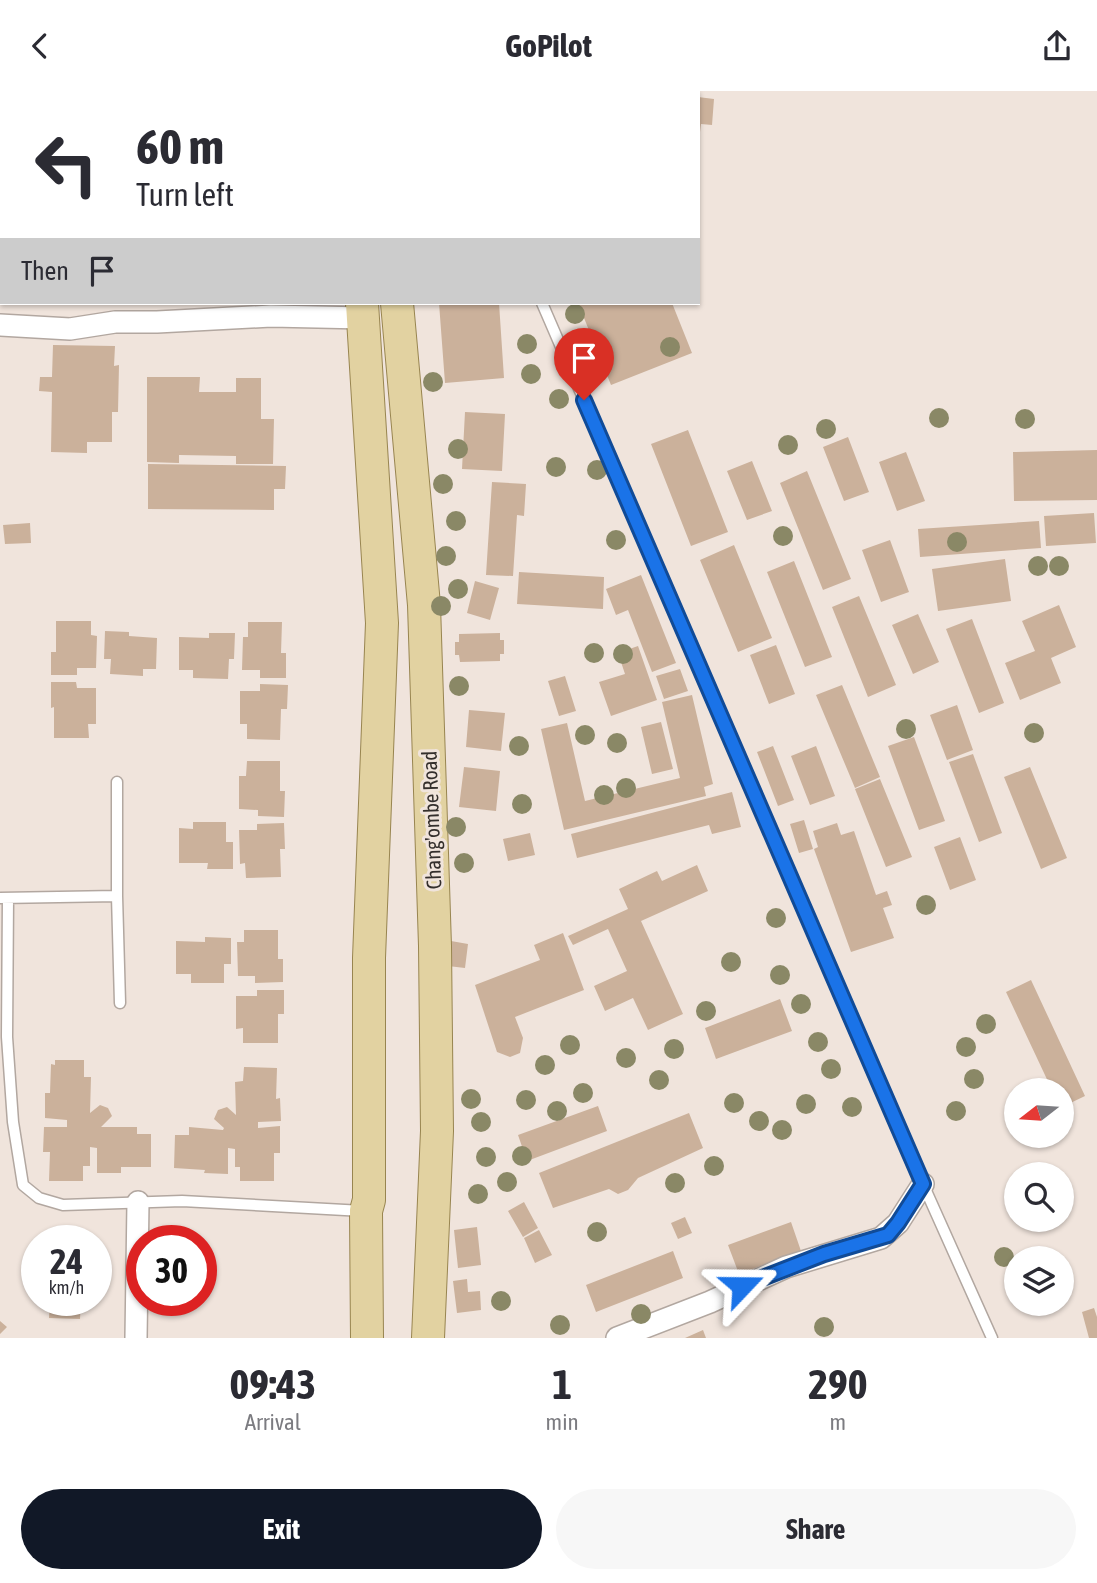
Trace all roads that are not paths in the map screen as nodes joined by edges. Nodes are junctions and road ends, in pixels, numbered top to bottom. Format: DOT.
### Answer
graph roads {
  1 [pos="397,305"];
  2 [pos="543,305"];
  3 [pos="363,310"];
  4 [pos="0,325"];
  5 [pos="117,782"];
  6 [pos="117,896"];
  7 [pos="4,898"];
  8 [pos="120,1003"];
  9 [pos="0,1096"];
  10 [pos="12,1097"];
  11 [pos="923,1184"];
  12 [pos="138,1202"];
  13 [pos="366,1211"];
  14 [pos="136,1338"];
  15 [pos="367,1338"];
  16 [pos="428,1338"];
  17 [pos="617,1338"];
  18 [pos="992,1338"];
  1 -- 16 [label="main road, Chang'ombe Road"];
  2 -- 11 [label="lane"];
  3 -- 4 [label="street"];
  3 -- 13 [label="main road"];
  5 -- 6 [label="lane"];
  6 -- 7 [label="lane"];
  6 -- 8 [label="lane"];
  7 -- 10 [label="lane"];
  9 -- 10 [label="lane"];
  10 -- 12 [label="lane"];
  11 -- 17 [label="street"];
  11 -- 18 [label="lane"];
  12 -- 13 [label="lane"];
  12 -- 14 [label="street"];
  13 -- 15 [label="main road"];
}
